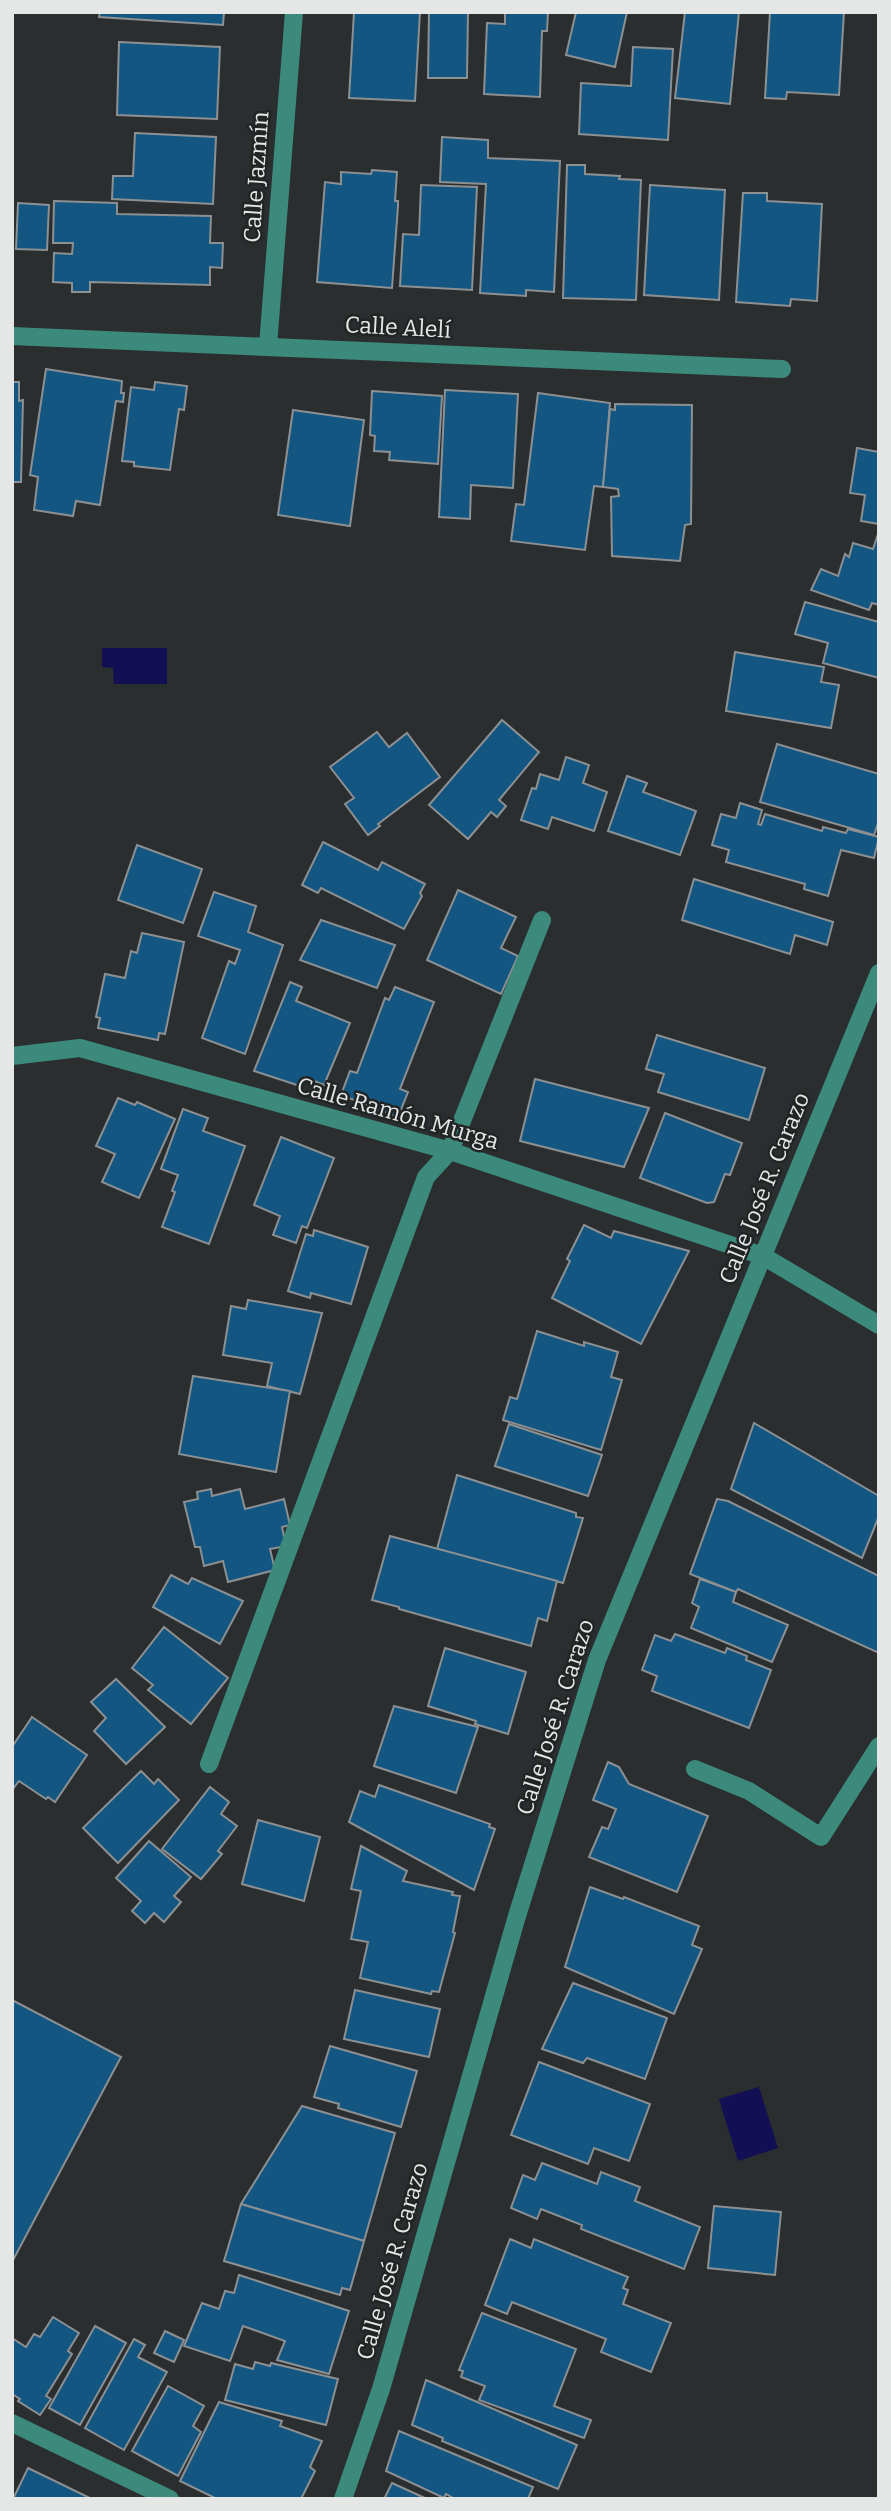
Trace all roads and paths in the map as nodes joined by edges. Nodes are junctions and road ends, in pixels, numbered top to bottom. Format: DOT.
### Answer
graph roads {
  1 [pos="294,12"];
  2 [pos="12,336"];
  3 [pos="268,346"];
  4 [pos="782,369"];
  5 [pos="542,920"];
  6 [pos="879,973"];
  7 [pos="12,1056"];
  8 [pos="450,1151"];
  9 [pos="763,1256"];
  10 [pos="879,1325"];
  11 [pos="879,1746"];
  12 [pos="209,1764"];
  13 [pos="695,1769"];
  14 [pos="12,2423"];
  15 [pos="170,2499"];
  16 [pos="343,2499"];
  1 -- 3 [label="street, Calle Jazmín"];
  2 -- 3 [label="street, Calle Alelí"];
  3 -- 4 [label="street, Calle Alelí"];
  5 -- 8 [label="street"];
  6 -- 9 [label="street, Calle José R. Carazo"];
  7 -- 8 [label="street, Calle Ramón Murga"];
  8 -- 9 [label="street, Calle Ramón Murga"];
  8 -- 12 [label="street"];
  9 -- 10 [label="street, Calle Ramón Murga"];
  9 -- 16 [label="street, Calle José R. Carazo"];
  11 -- 13 [label="street"];
  14 -- 15 [label="street"];
}
